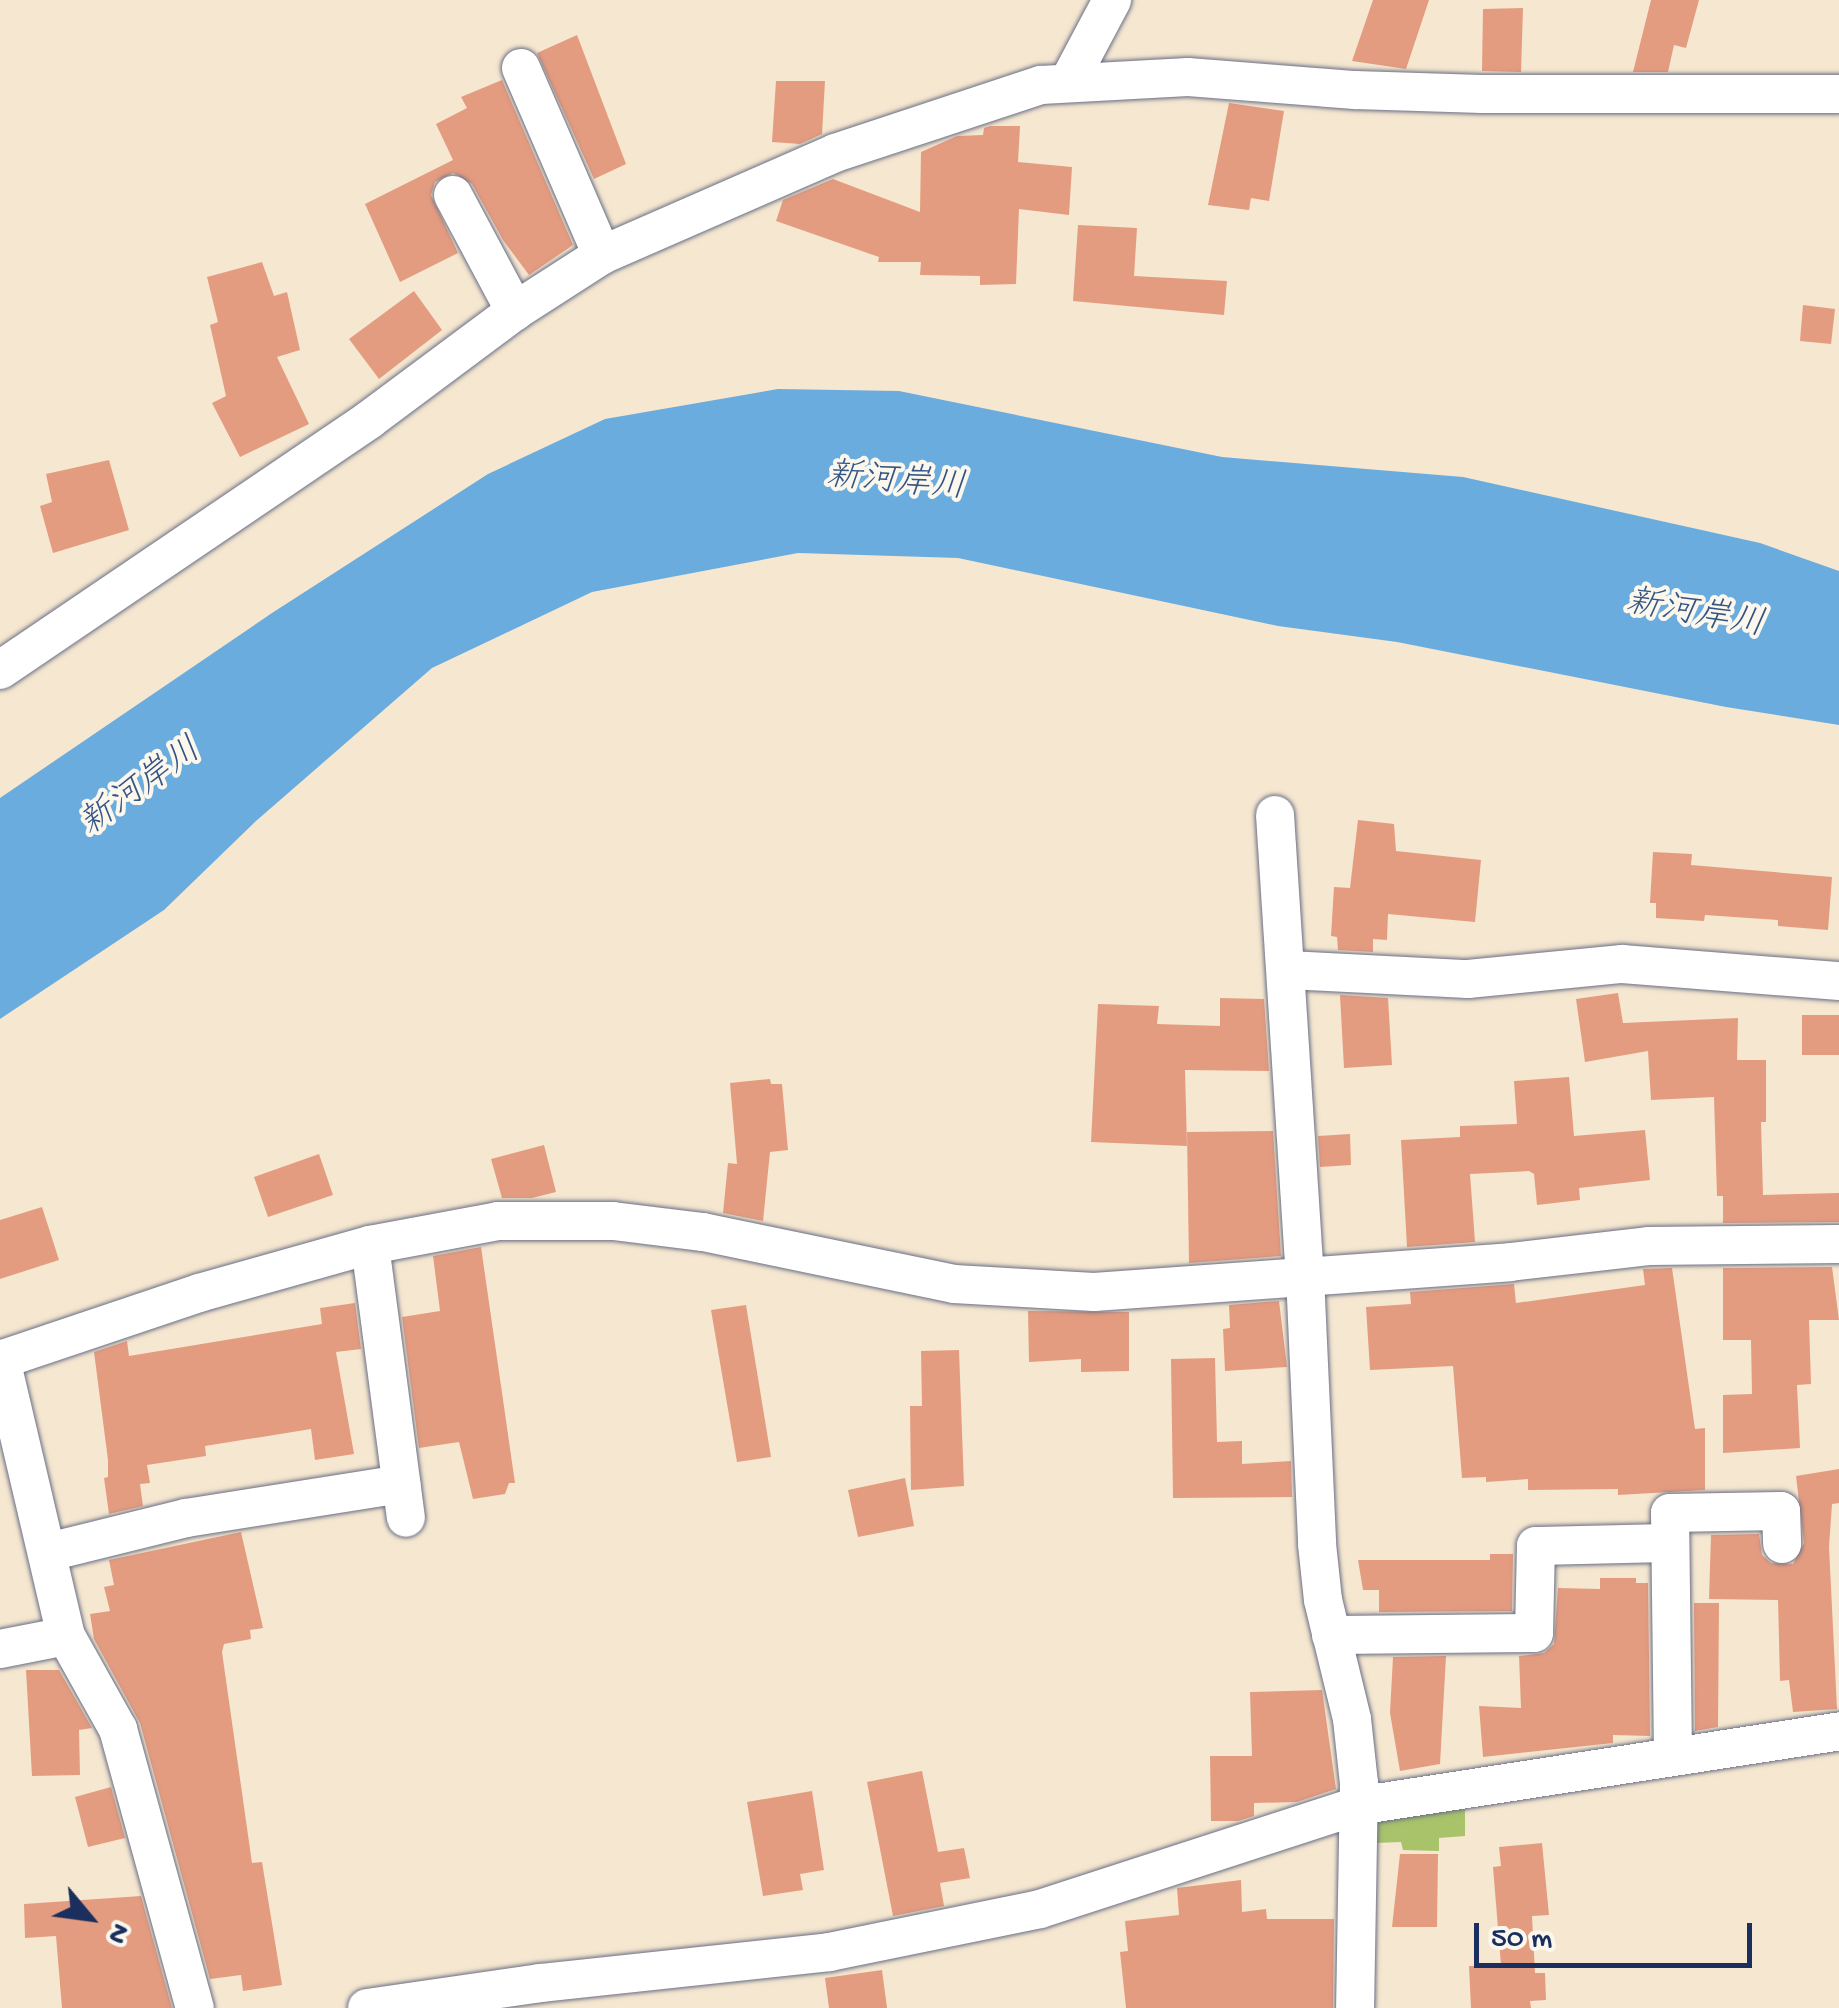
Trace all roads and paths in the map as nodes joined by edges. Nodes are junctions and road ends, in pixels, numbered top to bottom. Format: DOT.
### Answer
graph roads {
  1 [pos="1112,0"];
  2 [pos="521,68"];
  3 [pos="1070,81"];
  4 [pos="1839,94"];
  5 [pos="453,195"];
  6 [pos="602,255"];
  7 [pos="515,311"];
  8 [pos="0,670"];
  9 [pos="1275,815"];
  10 [pos="1288,970"];
  11 [pos="1839,981"];
  12 [pos="1839,1244"];
  13 [pos="370,1245"];
  14 [pos="1305,1276"];
  15 [pos="0,1359"];
  16 [pos="1670,1544"];
  17 [pos="1782,1544"];
  18 [pos="50,1552"];
  19 [pos="1332,1634"];
  20 [pos="66,1636"];
  21 [pos="0,1649"];
  22 [pos="1839,1730"];
  23 [pos="1673,1756"];
  24 [pos="1357,1806"];
  25 [pos="543,1996"];
  26 [pos="194,2008"];
  27 [pos="368,2008"];
  28 [pos="1355,2008"];
  1 -- 3 [label="street"];
  2 -- 6 [label="street"];
  3 -- 4 [label="street"];
  3 -- 6 [label="street"];
  5 -- 7 [label="street"];
  6 -- 7 [label="street"];
  7 -- 8 [label="street"];
  9 -- 10 [label="street"];
  10 -- 11 [label="street"];
  10 -- 14 [label="street"];
  12 -- 14 [label="street"];
  13 -- 14 [label="street"];
  13 -- 15 [label="street"];
  13 -- 18 [label="street"];
  14 -- 19 [label="street"];
  15 -- 18 [label="street"];
  16 -- 17 [label="street"];
  16 -- 19 [label="street"];
  16 -- 23 [label="street"];
  18 -- 20 [label="street"];
  19 -- 24 [label="street"];
  20 -- 21 [label="street"];
  20 -- 26 [label="street"];
  22 -- 23 [label="street"];
  23 -- 24 [label="street"];
  24 -- 25 [label="street"];
  24 -- 28 [label="street"];
  25 -- 27 [label="street"];
}
